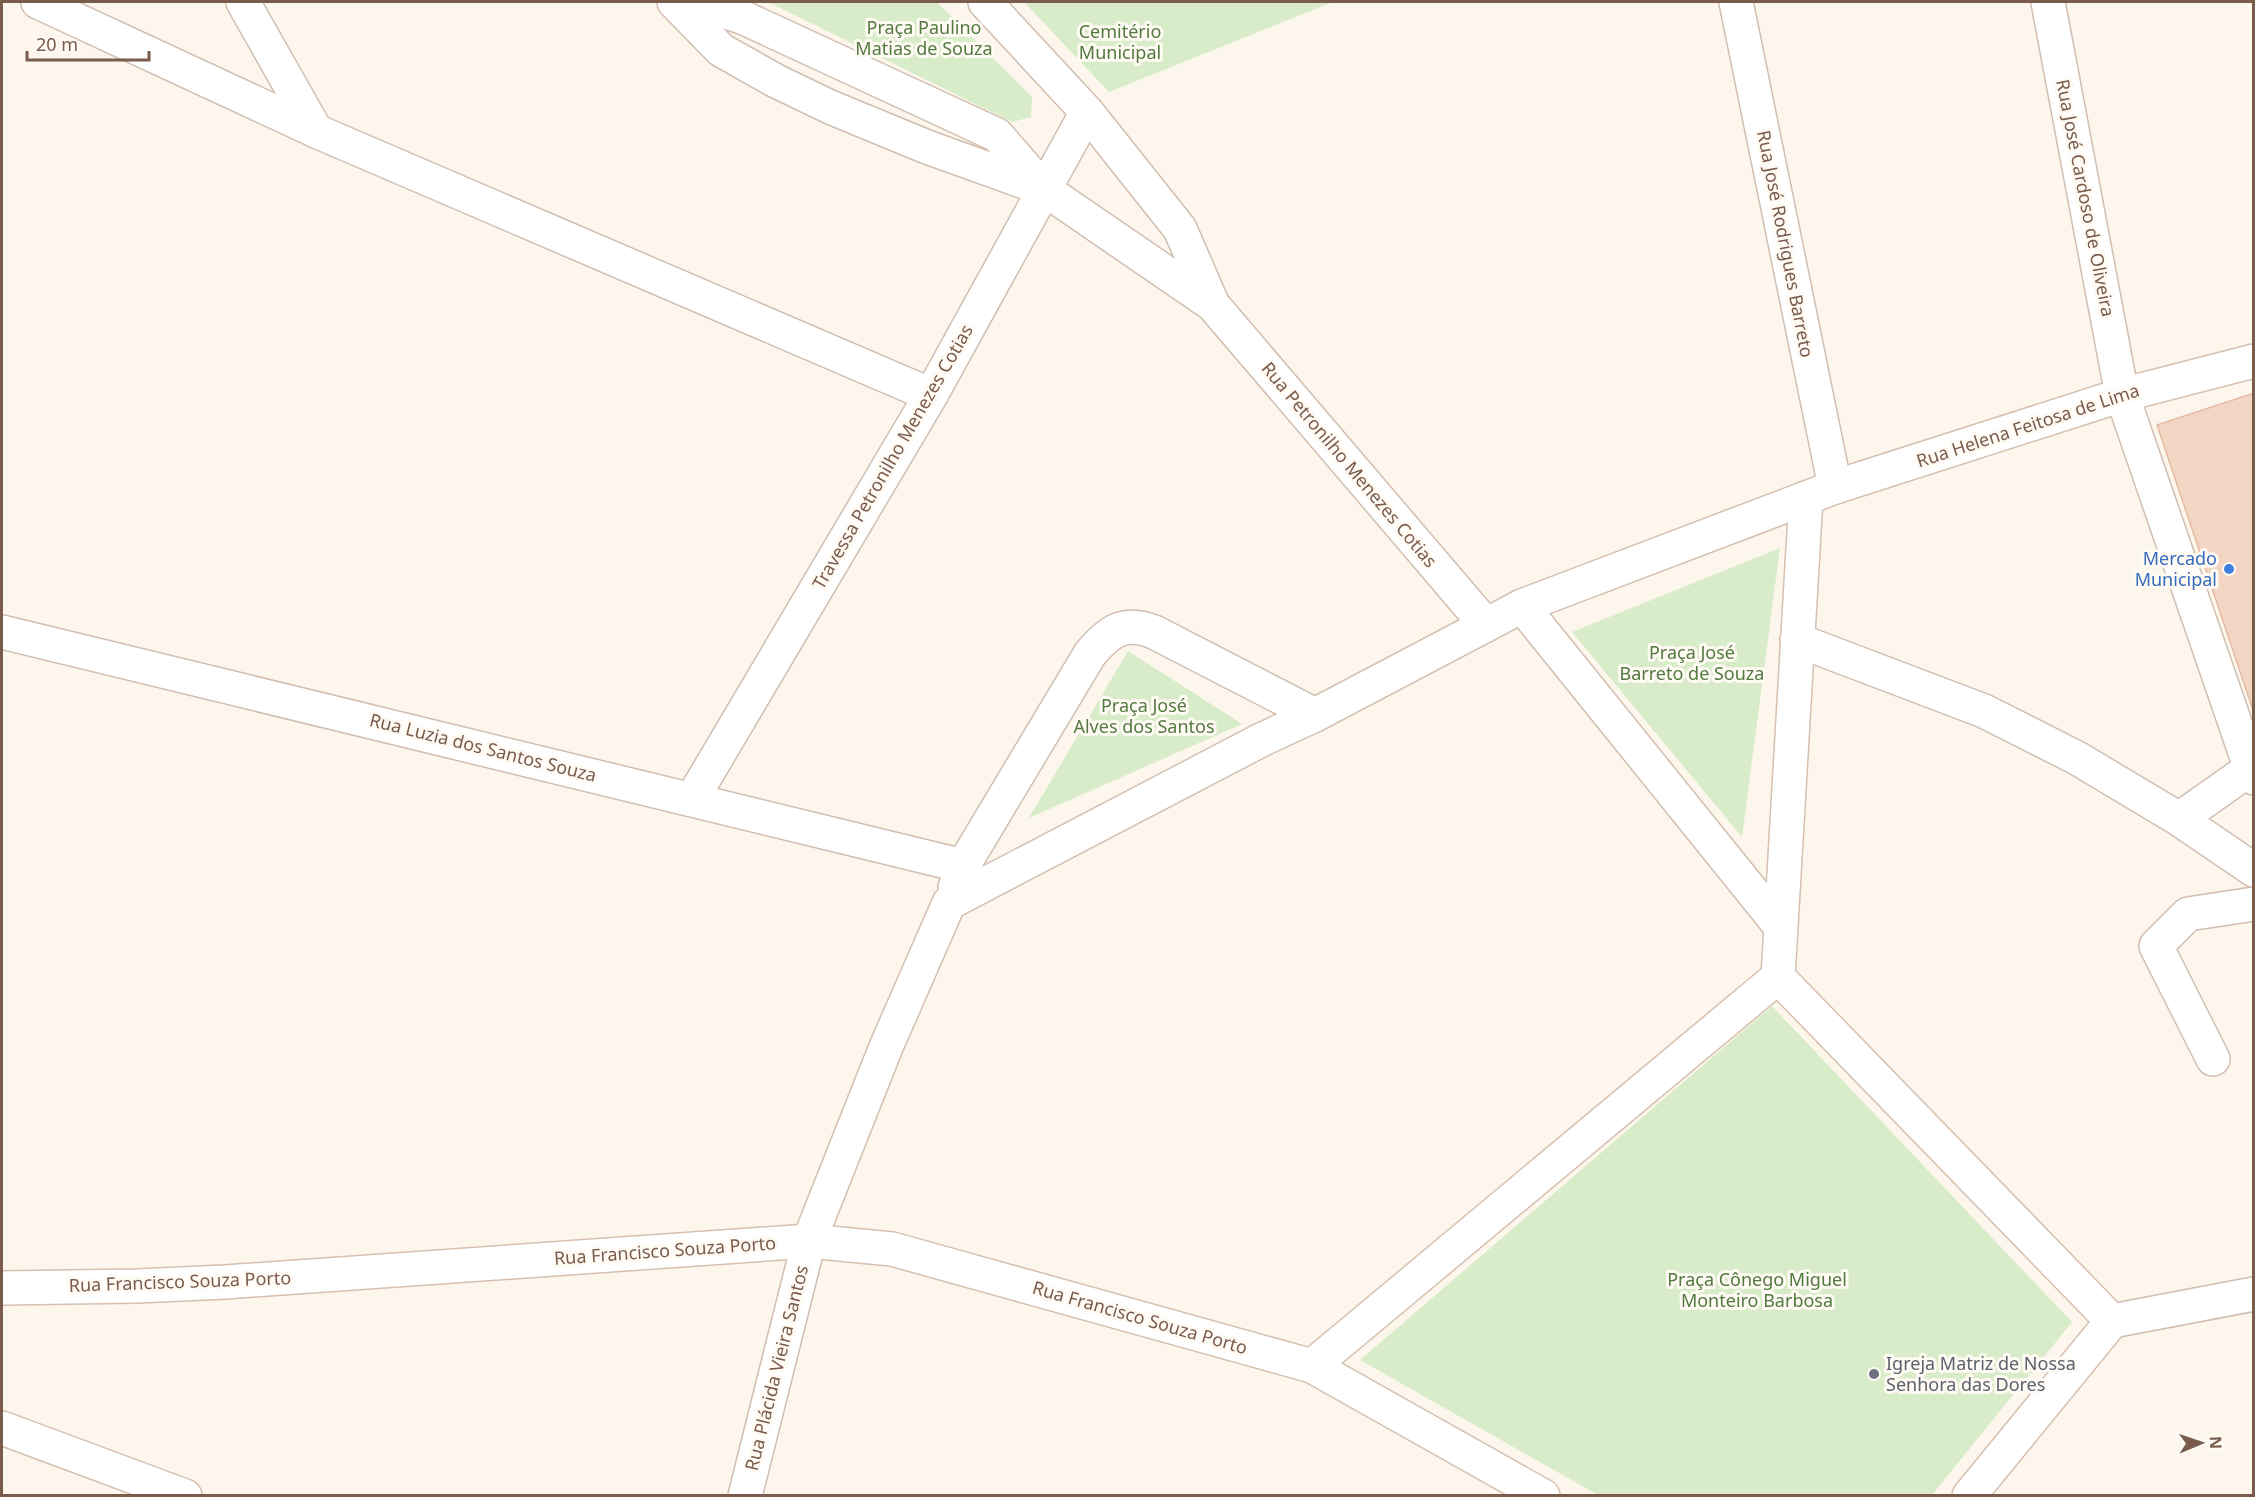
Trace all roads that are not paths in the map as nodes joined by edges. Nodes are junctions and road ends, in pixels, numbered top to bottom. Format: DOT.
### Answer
graph roads {
  1 [pos="38,2"];
  2 [pos="243,2"];
  3 [pos="674,2"];
  4 [pos="693,2"];
  5 [pos="985,2"];
  6 [pos="1736,2"];
  7 [pos="2048,2"];
  8 [pos="1087,112"];
  9 [pos="316,131"];
  10 [pos="1044,189"];
  11 [pos="1213,305"];
  12 [pos="2253,361"];
  13 [pos="2122,394"];
  14 [pos="931,395"];
  15 [pos="1820,493"];
  16 [pos="1522,606"];
  17 [pos="1486,625"];
  18 [pos="2,632"];
  19 [pos="1797,640"];
  20 [pos="1315,715"];
  21 [pos="2252,773"];
  22 [pos="692,798"];
  23 [pos="2179,819"];
  24 [pos="963,866"];
  25 [pos="2253,870"];
  26 [pos="949,903"];
  27 [pos="2253,904"];
  28 [pos="1780,926"];
  29 [pos="1778,977"];
  30 [pos="2213,1059"];
  31 [pos="809,1241"];
  32 [pos="2,1288"];
  33 [pos="2253,1294"];
  34 [pos="2112,1321"];
  35 [pos="1312,1366"];
  36 [pos="2,1428"];
  37 [pos="185,1496"];
  38 [pos="745,1496"];
  39 [pos="1543,1496"];
  40 [pos="1969,1496"];
  1 -- 9 [label="street"];
  2 -- 9 [label="street"];
  3 -- 10 [label="street"];
  4 -- 10 [label="street"];
  5 -- 8 [label="street, Rua Petronilho Menezes Cotias"];
  6 -- 15 [label="street, Rua José Rodrigues Barreto"];
  7 -- 13 [label="street, Rua José Cardoso de Oliveira"];
  8 -- 10 [label="street, Travessa Petronilho Menezes Cotias"];
  8 -- 11 [label="street, Rua Petronilho Menezes Cotias"];
  9 -- 14 [label="street"];
  10 -- 11 [label="street, Rua Petronilho Menezes Cotias"];
  10 -- 14 [label="street, Travessa Petronilho Menezes Cotias"];
  11 -- 17 [label="street, Rua Petronilho Menezes Cotias"];
  12 -- 13 [label="street, Rua Helena Feitosa de Lima"];
  13 -- 15 [label="street, Rua Helena Feitosa de Lima"];
  13 -- 21 [label="street, Rua José Cardoso de Oliveira"];
  14 -- 22 [label="street, Travessa Petronilho Menezes Cotias"];
  15 -- 16 [label="street"];
  15 -- 19 [label="street"];
  16 -- 17 [label="street"];
  16 -- 28 [label="street"];
  17 -- 20 [label="street"];
  18 -- 22 [label="street, Rua Luzia dos Santos Souza"];
  19 -- 23 [label="street"];
  19 -- 28 [label="street"];
  20 -- 24 [label="street"];
  20 -- 26 [label="street"];
  21 -- 23 [label="street"];
  22 -- 24 [label="street, Rua Luzia dos Santos Souza"];
  23 -- 25 [label="street"];
  24 -- 26 [label="street"];
  26 -- 31 [label="street, Rua Plácida Vieira Santos"];
  27 -- 30 [label="street"];
  28 -- 29 [label="street"];
  29 -- 34 [label="street"];
  29 -- 35 [label="street"];
  31 -- 32 [label="street, Rua Francisco Souza Porto"];
  31 -- 35 [label="street, Rua Francisco Souza Porto"];
  31 -- 38 [label="street, Rua Plácida Vieira Santos"];
  33 -- 34 [label="street"];
  34 -- 40 [label="street"];
  35 -- 39 [label="street"];
  36 -- 37 [label="street"];
}
